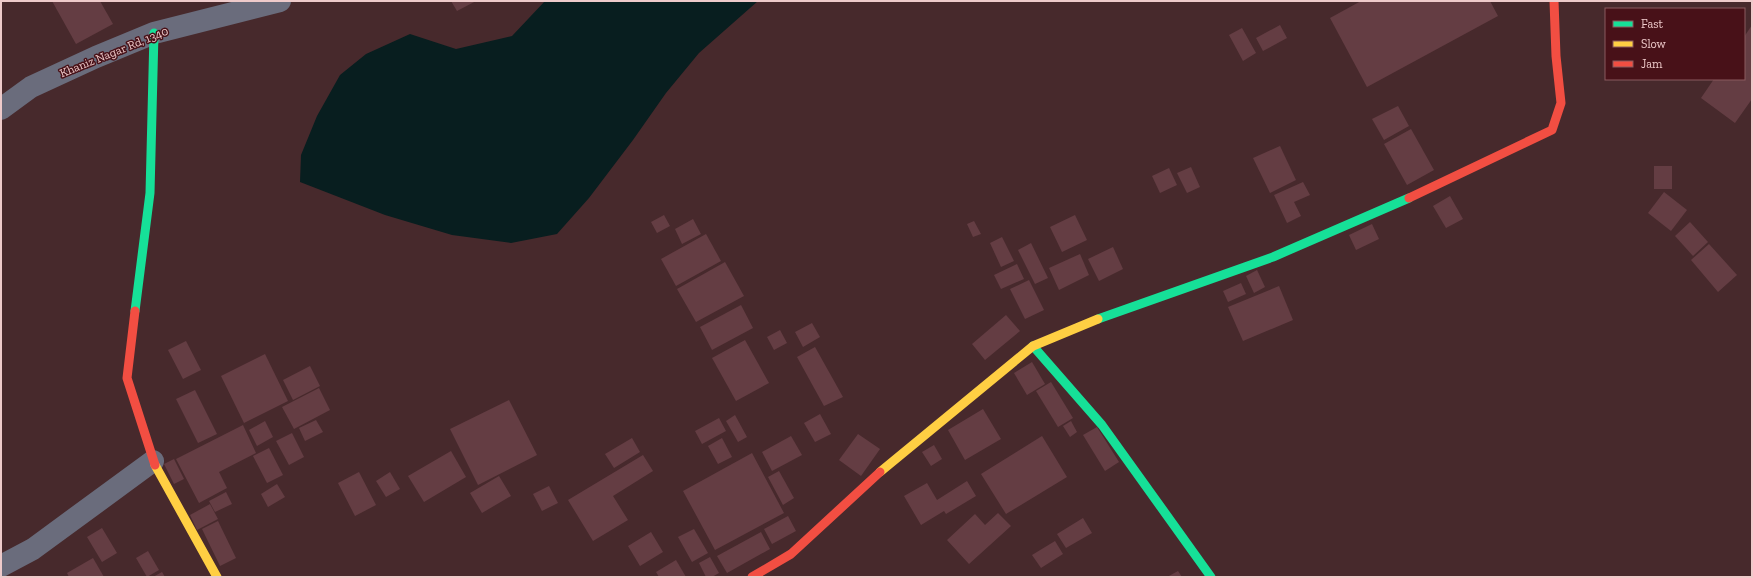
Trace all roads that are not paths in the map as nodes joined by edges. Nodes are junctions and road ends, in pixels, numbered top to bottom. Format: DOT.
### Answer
graph roads {
  1 [pos="280,1"];
  2 [pos="1554,1"];
  3 [pos="154,33"];
  4 [pos="1,109"];
  5 [pos="1033,346"];
  6 [pos="153,461"];
  7 [pos="1,566"];
  8 [pos="217,577"];
  9 [pos="752,577"];
  10 [pos="1211,577"];
  1 -- 3 [label="street, Khaniz Nagar Rd, 1340"];
  2 -- 5 [label="street"];
  3 -- 4 [label="street, Khaniz Nagar Rd, 1340"];
  3 -- 6 [label="street"];
  5 -- 9 [label="street"];
  5 -- 10 [label="street"];
  6 -- 7 [label="street"];
  6 -- 8 [label="street"];
}
